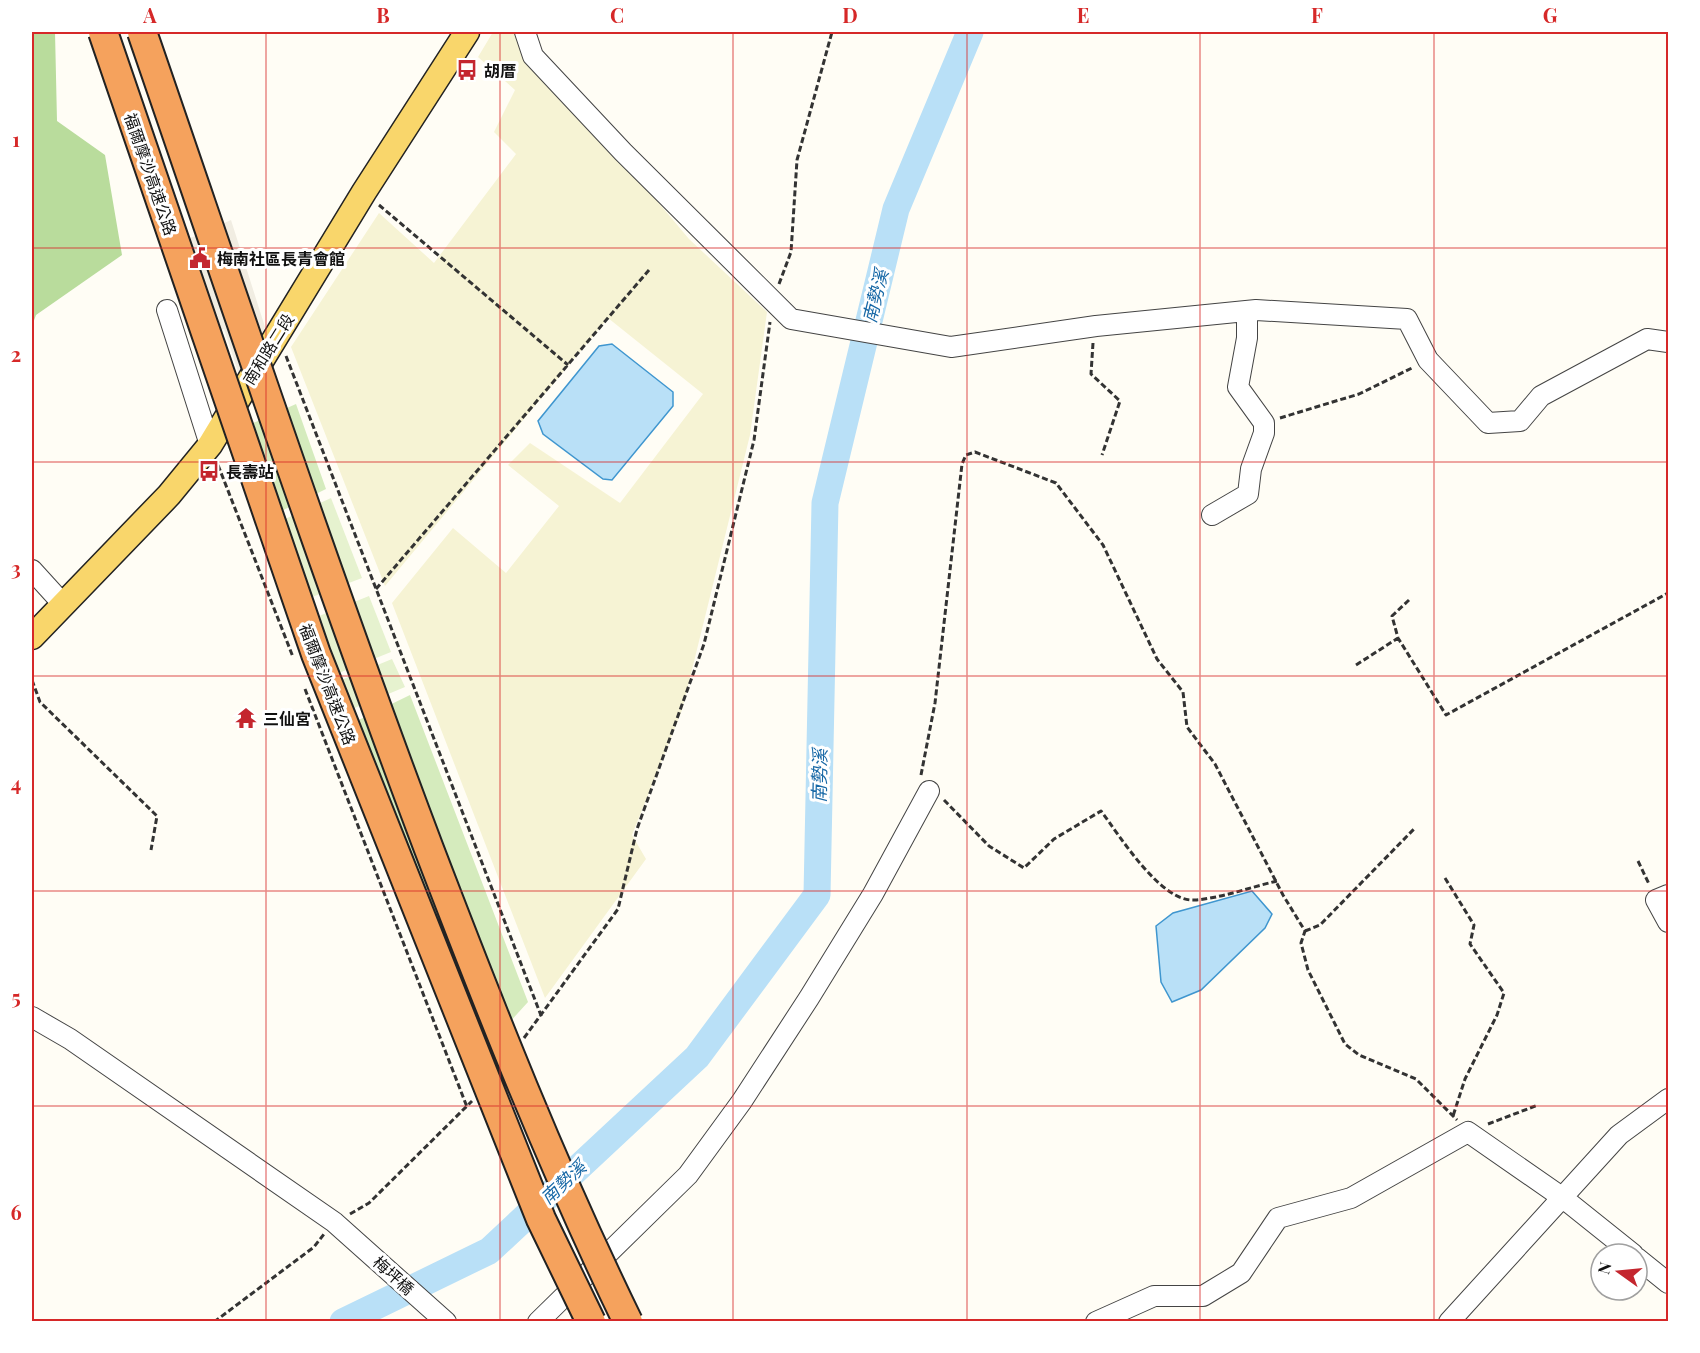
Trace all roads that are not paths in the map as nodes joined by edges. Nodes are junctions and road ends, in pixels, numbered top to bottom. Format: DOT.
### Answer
graph roads {
  1 [pos="103,32"];
  2 [pos="142,32"];
  3 [pos="467,32"];
  4 [pos="525,32"];
  5 [pos="167,310"];
  6 [pos="1247,311"];
  7 [pos="1668,342"];
  8 [pos="210,445"];
  9 [pos="1212,515"];
  10 [pos="32,570"];
  11 [pos="62,603"];
  12 [pos="32,637"];
  13 [pos="929,791"];
  14 [pos="1662,897"];
  15 [pos="1668,922"];
  16 [pos="32,1017"];
  17 [pos="1668,1099"];
  18 [pos="1563,1198"];
  19 [pos="1618,1242"];
  20 [pos="1649,1268"];
  21 [pos="1668,1283"];
  22 [pos="446,1322"];
  23 [pos="538,1322"];
  24 [pos="591,1322"];
  25 [pos="628,1322"];
  26 [pos="1096,1322"];
  27 [pos="1449,1322"];
  1 -- 24 [label="highway, 福爾摩沙高速公路, bridge"];
  2 -- 25 [label="highway, bridge"];
  3 -- 8 [label="main road, 南和路二段"];
  4 -- 6 [label="street"];
  5 -- 8 [label="street"];
  6 -- 7 [label="street"];
  6 -- 9 [label="street"];
  8 -- 11 [label="main road, 南和路二段"];
  10 -- 11 [label="street"];
  11 -- 12 [label="main road, 南和路二段"];
  13 -- 23 [label="street"];
  14 -- 15 [label="street"];
  16 -- 22 [label="street, 梅坪橋"];
  17 -- 18 [label="street"];
  18 -- 19 [label="street"];
  18 -- 26 [label="street"];
  18 -- 27 [label="street"];
  20 -- 21 [label="street"];
}
